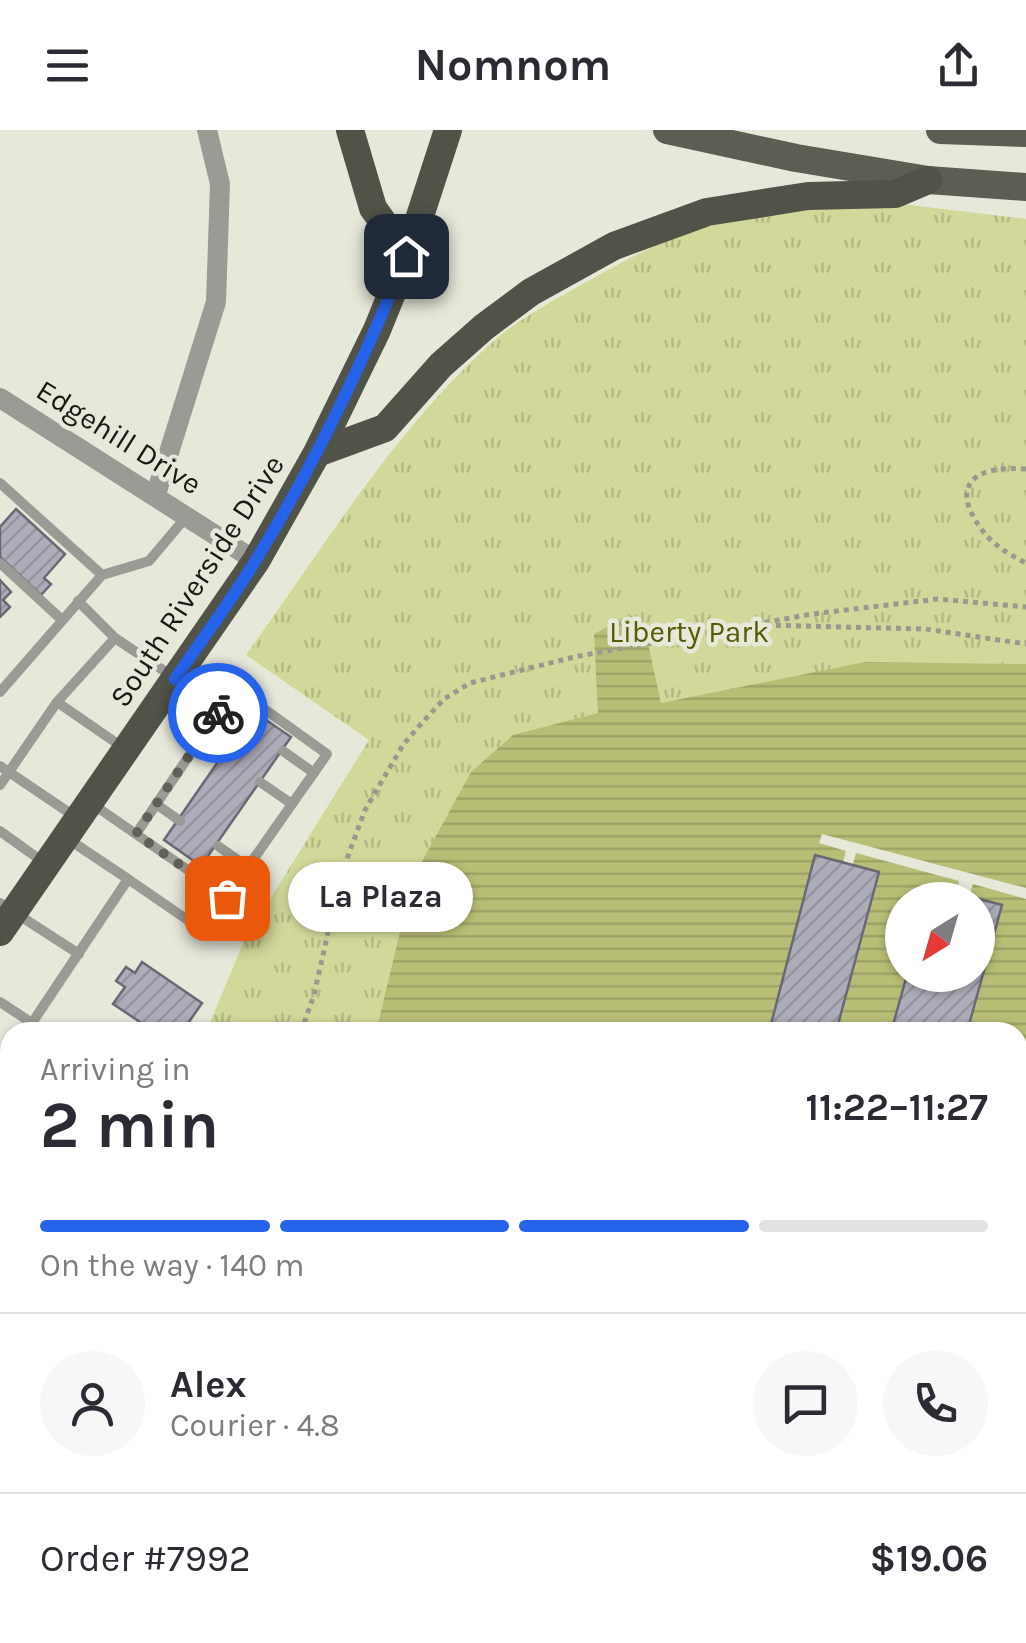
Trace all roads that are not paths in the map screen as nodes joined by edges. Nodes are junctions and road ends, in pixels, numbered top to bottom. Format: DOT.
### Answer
graph roads {
  1 [pos="207,130"];
  2 [pos="350,130"];
  3 [pos="448,130"];
  4 [pos="668,130"];
  5 [pos="940,130"];
  6 [pos="1014,132"];
  7 [pos="928,180"];
  8 [pos="1026,187"];
  9 [pos="406,256"];
  10 [pos="0,398"];
  11 [pos="317,453"];
  12 [pos="0,483"];
  13 [pos="156,494"];
  14 [pos="188,515"];
  15 [pos="256,560"];
  16 [pos="0,563"];
  17 [pos="102,575"];
  18 [pos="78,601"];
  19 [pos="61,618"];
  20 [pos="115,638"];
  21 [pos="175,679"];
  22 [pos="0,692"];
  23 [pos="56,702"];
  24 [pos="221,708"];
  25 [pos="245,725"];
  26 [pos="200,740"];
  27 [pos="126,750"];
  28 [pos="283,752"];
  29 [pos="223,756"];
  30 [pos="5,769"];
  31 [pos="314,773"];
  32 [pos="260,782"];
  33 [pos="0,785"];
  34 [pos="156,804"];
  35 [pos="292,804"];
  36 [pos="78,819"];
  37 [pos="180,820"];
  38 [pos="0,831"];
  39 [pos="136,834"];
  40 [pos="218,846"];
  41 [pos="47,864"];
  42 [pos="248,867"];
  43 [pos="128,879"];
  44 [pos="5,916"];
  45 [pos="208,934"];
  46 [pos="79,954"];
  47 [pos="0,1002"];
  48 [pos="22,1022"];
  49 [pos="33,1022"];
  1 -- 13 [label="street"];
  2 -- 9 [label="highway"];
  3 -- 9 [label="highway, South Riverside Drive"];
  4 -- 7 [label="main road"];
  5 -- 6 [label="main road"];
  7 -- 8 [label="main road"];
  7 -- 11 [label="highway"];
  9 -- 11 [label="highway, South Riverside Drive"];
  10 -- 13 [label="street, Edgehill Drive"];
  11 -- 15 [label="highway, South Riverside Drive"];
  12 -- 17 [label="lane"];
  13 -- 14 [label="street, Edgehill Drive"];
  14 -- 15 [label="street, Edgehill Drive"];
  14 -- 17 [label="lane"];
  15 -- 21 [label="highway, South Riverside Drive"];
  16 -- 19 [label="lane"];
  17 -- 18 [label="lane"];
  18 -- 19 [label="lane"];
  18 -- 20 [label="lane"];
  19 -- 22 [label="lane"];
  20 -- 21 [label="lane"];
  20 -- 23 [label="lane"];
  21 -- 24 [label="lane"];
  21 -- 27 [label="highway, South Riverside Drive"];
  23 -- 27 [label="lane"];
  23 -- 30 [label="lane"];
  24 -- 25 [label="lane"];
  24 -- 26 [label="lane"];
  24 -- 31 [label="lane"];
  26 -- 29 [label="lane"];
  26 -- 34 [label="lane"];
  27 -- 36 [label="highway, South Riverside Drive"];
  28 -- 31 [label="lane"];
  30 -- 33 [label="lane"];
  30 -- 36 [label="lane"];
  31 -- 35 [label="lane"];
  32 -- 35 [label="lane"];
  34 -- 37 [label="lane"];
  34 -- 39 [label="lane"];
  35 -- 42 [label="lane"];
  36 -- 39 [label="lane"];
  36 -- 41 [label="highway, South Riverside Drive"];
  36 -- 43 [label="lane"];
  38 -- 41 [label="lane"];
  39 -- 42 [label="lane"];
  40 -- 42 [label="lane"];
  41 -- 44 [label="highway, South Riverside Drive"];
  43 -- 45 [label="lane"];
  43 -- 46 [label="lane"];
  44 -- 46 [label="lane"];
  46 -- 49 [label="lane"];
  47 -- 48 [label="lane"];
}
